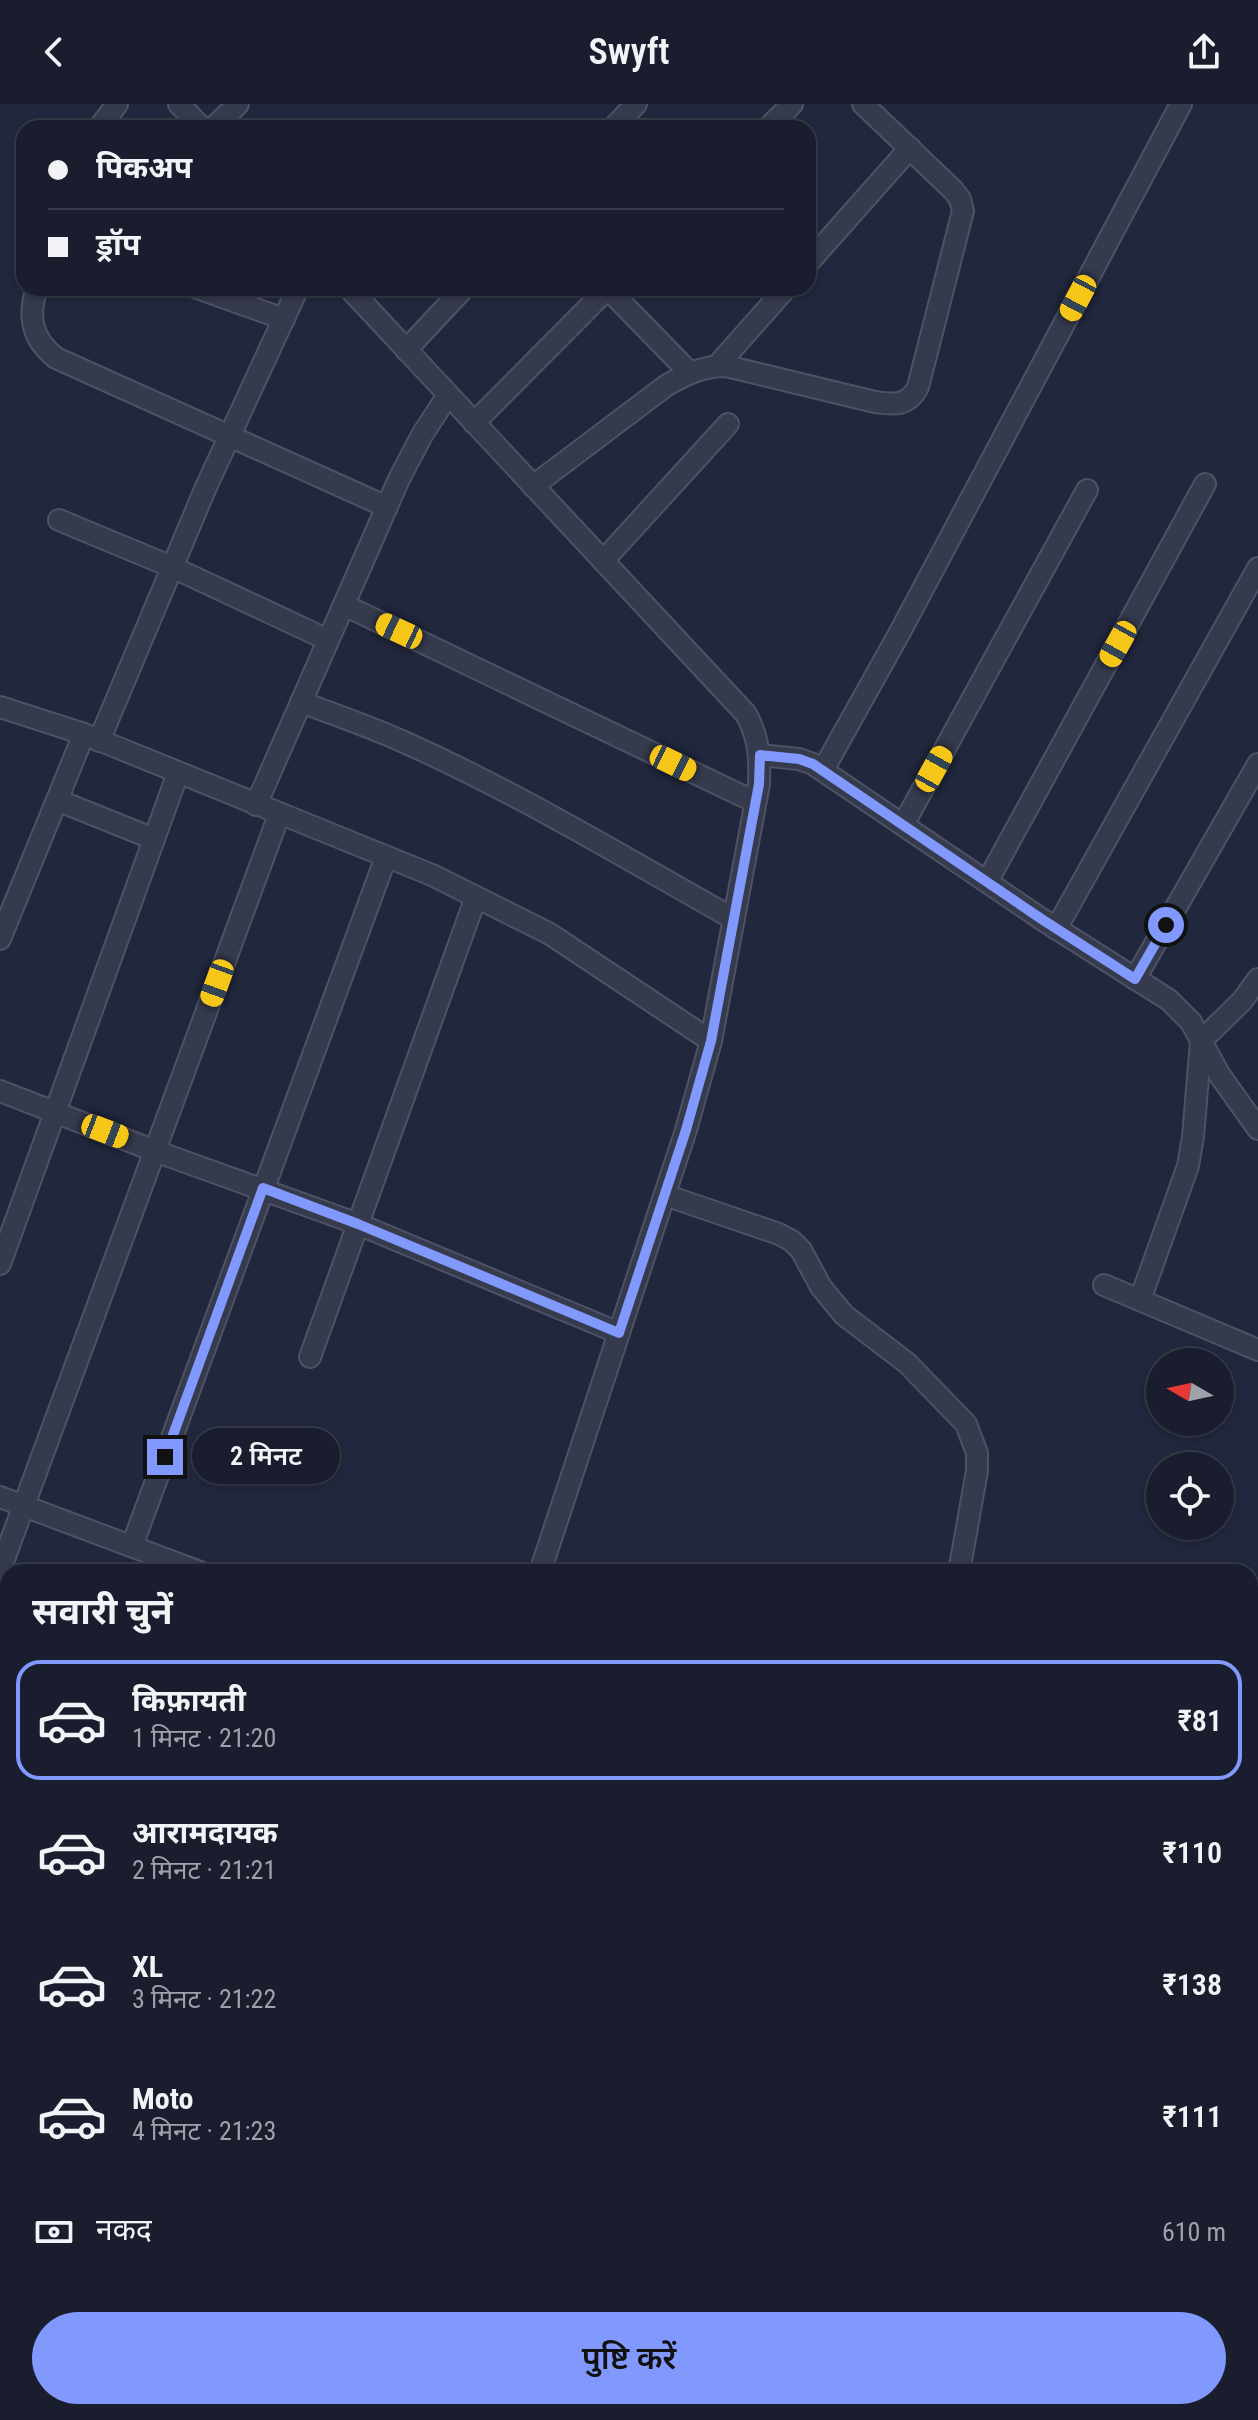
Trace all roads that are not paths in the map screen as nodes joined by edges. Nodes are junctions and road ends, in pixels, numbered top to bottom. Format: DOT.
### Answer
graph roads {
  1 [pos="179,104"];
  2 [pos="238,104"];
  3 [pos="636,104"];
  4 [pos="792,104"];
  5 [pos="863,104"];
  6 [pos="1181,104"];
  7 [pos="194,120"];
  8 [pos="221,120"];
  9 [pos="621,120"];
  10 [pos="776,120"];
  11 [pos="910,148"];
  12 [pos="816,254"];
  13 [pos="35,296"];
  14 [pos="219,296"];
  15 [pos="294,296"];
  16 [pos="356,296"];
  17 [pos="457,296"];
  18 [pos="600,296"];
  19 [pos="616,296"];
  20 [pos="779,296"];
  21 [pos="284,319"];
  22 [pos="406,350"];
  23 [pos="717,366"];
  24 [pos="690,373"];
  25 [pos="448,395"];
  26 [pos="474,423"];
  27 [pos="728,424"];
  28 [pos="230,435"];
  29 [pos="1205,484"];
  30 [pos="533,486"];
  31 [pos="1087,490"];
  32 [pos="387,507"];
  33 [pos="59,520"];
  34 [pos="603,561"];
  35 [pos="172,567"];
  36 [pos="1258,568"];
  37 [pos="344,605"];
  38 [pos="328,640"];
  39 [pos="301,702"];
  40 [pos="0,707"];
  41 [pos="92,737"];
  42 [pos="760,755"];
  43 [pos="1258,764"];
  44 [pos="823,770"];
  45 [pos="178,773"];
  46 [pos="57,800"];
  47 [pos="755,802"];
  48 [pos="256,805"];
  49 [pos="279,815"];
  50 [pos="903,825"];
  51 [pos="154,839"];
  52 [pos="386,857"];
  53 [pos="987,882"];
  54 [pos="476,897"];
  55 [pos="734,919"];
  56 [pos="1056,929"];
  57 [pos="0,939"];
  58 [pos="1135,979"];
  59 [pos="1258,979"];
  60 [pos="711,1041"];
  61 [pos="1201,1041"];
  62 [pos="0,1091"];
  63 [pos="56,1112"];
  64 [pos="1258,1129"];
  65 [pos="155,1151"];
  66 [pos="263,1188"];
  67 [pos="665,1195"];
  68 [pos="358,1224"];
  69 [pos="0,1264"];
  70 [pos="1104,1285"];
  71 [pos="1140,1300"];
  72 [pos="619,1333"];
  73 [pos="1258,1350"];
  74 [pos="310,1357"];
  75 [pos="0,1497"];
  76 [pos="24,1505"];
  77 [pos="132,1546"];
  78 [pos="2,1564"];
  79 [pos="179,1564"];
  80 [pos="543,1564"];
  81 [pos="960,1564"];
  1 -- 7 [label="street"];
  2 -- 8 [label="street"];
  3 -- 9 [label="street"];
  4 -- 10 [label="street"];
  5 -- 11 [label="street"];
  6 -- 44 [label="street"];
  11 -- 12 [label="street"];
  11 -- 23 [label="street"];
  13 -- 28 [label="street"];
  14 -- 21 [label="street"];
  15 -- 21 [label="street"];
  16 -- 22 [label="street"];
  17 -- 22 [label="street"];
  18 -- 26 [label="street"];
  19 -- 24 [label="street"];
  20 -- 23 [label="street"];
  21 -- 28 [label="street"];
  22 -- 25 [label="street"];
  23 -- 24 [label="street"];
  24 -- 30 [label="street"];
  25 -- 26 [label="street"];
  25 -- 32 [label="street"];
  26 -- 30 [label="street"];
  27 -- 34 [label="street"];
  28 -- 32 [label="street"];
  28 -- 35 [label="street"];
  29 -- 53 [label="street"];
  30 -- 34 [label="street"];
  31 -- 50 [label="street"];
  32 -- 37 [label="street"];
  33 -- 35 [label="street"];
  34 -- 42 [label="street"];
  35 -- 38 [label="street"];
  35 -- 41 [label="street"];
  36 -- 56 [label="street"];
  37 -- 38 [label="street"];
  37 -- 47 [label="street"];
  38 -- 39 [label="street"];
  39 -- 48 [label="street"];
  39 -- 55 [label="street"];
  40 -- 41 [label="street"];
  41 -- 45 [label="street"];
  41 -- 46 [label="street"];
  42 -- 44 [label="street"];
  42 -- 47 [label="street"];
  43 -- 58 [label="street"];
  44 -- 50 [label="street"];
  45 -- 48 [label="street"];
  45 -- 51 [label="street"];
  46 -- 51 [label="street"];
  46 -- 57 [label="street"];
  47 -- 55 [label="street"];
  48 -- 49 [label="street"];
  49 -- 52 [label="street"];
  49 -- 65 [label="street"];
  50 -- 53 [label="street"];
  51 -- 63 [label="street"];
  52 -- 54 [label="street"];
  52 -- 66 [label="street"];
  53 -- 56 [label="street"];
  54 -- 60 [label="street"];
  54 -- 68 [label="street"];
  55 -- 60 [label="street"];
  56 -- 58 [label="street"];
  58 -- 61 [label="street"];
  59 -- 61 [label="street"];
  60 -- 67 [label="street"];
  61 -- 64 [label="street"];
  61 -- 71 [label="street"];
  62 -- 63 [label="street"];
  63 -- 65 [label="street"];
  63 -- 69 [label="street"];
  65 -- 66 [label="street"];
  65 -- 76 [label="street"];
  66 -- 68 [label="street"];
  66 -- 77 [label="street"];
  67 -- 72 [label="street"];
  67 -- 81 [label="street"];
  68 -- 72 [label="street"];
  68 -- 74 [label="street"];
  70 -- 71 [label="street"];
  71 -- 73 [label="street"];
  72 -- 80 [label="street"];
  75 -- 76 [label="street"];
  76 -- 77 [label="street"];
  76 -- 78 [label="street"];
  77 -- 79 [label="street"];
}
